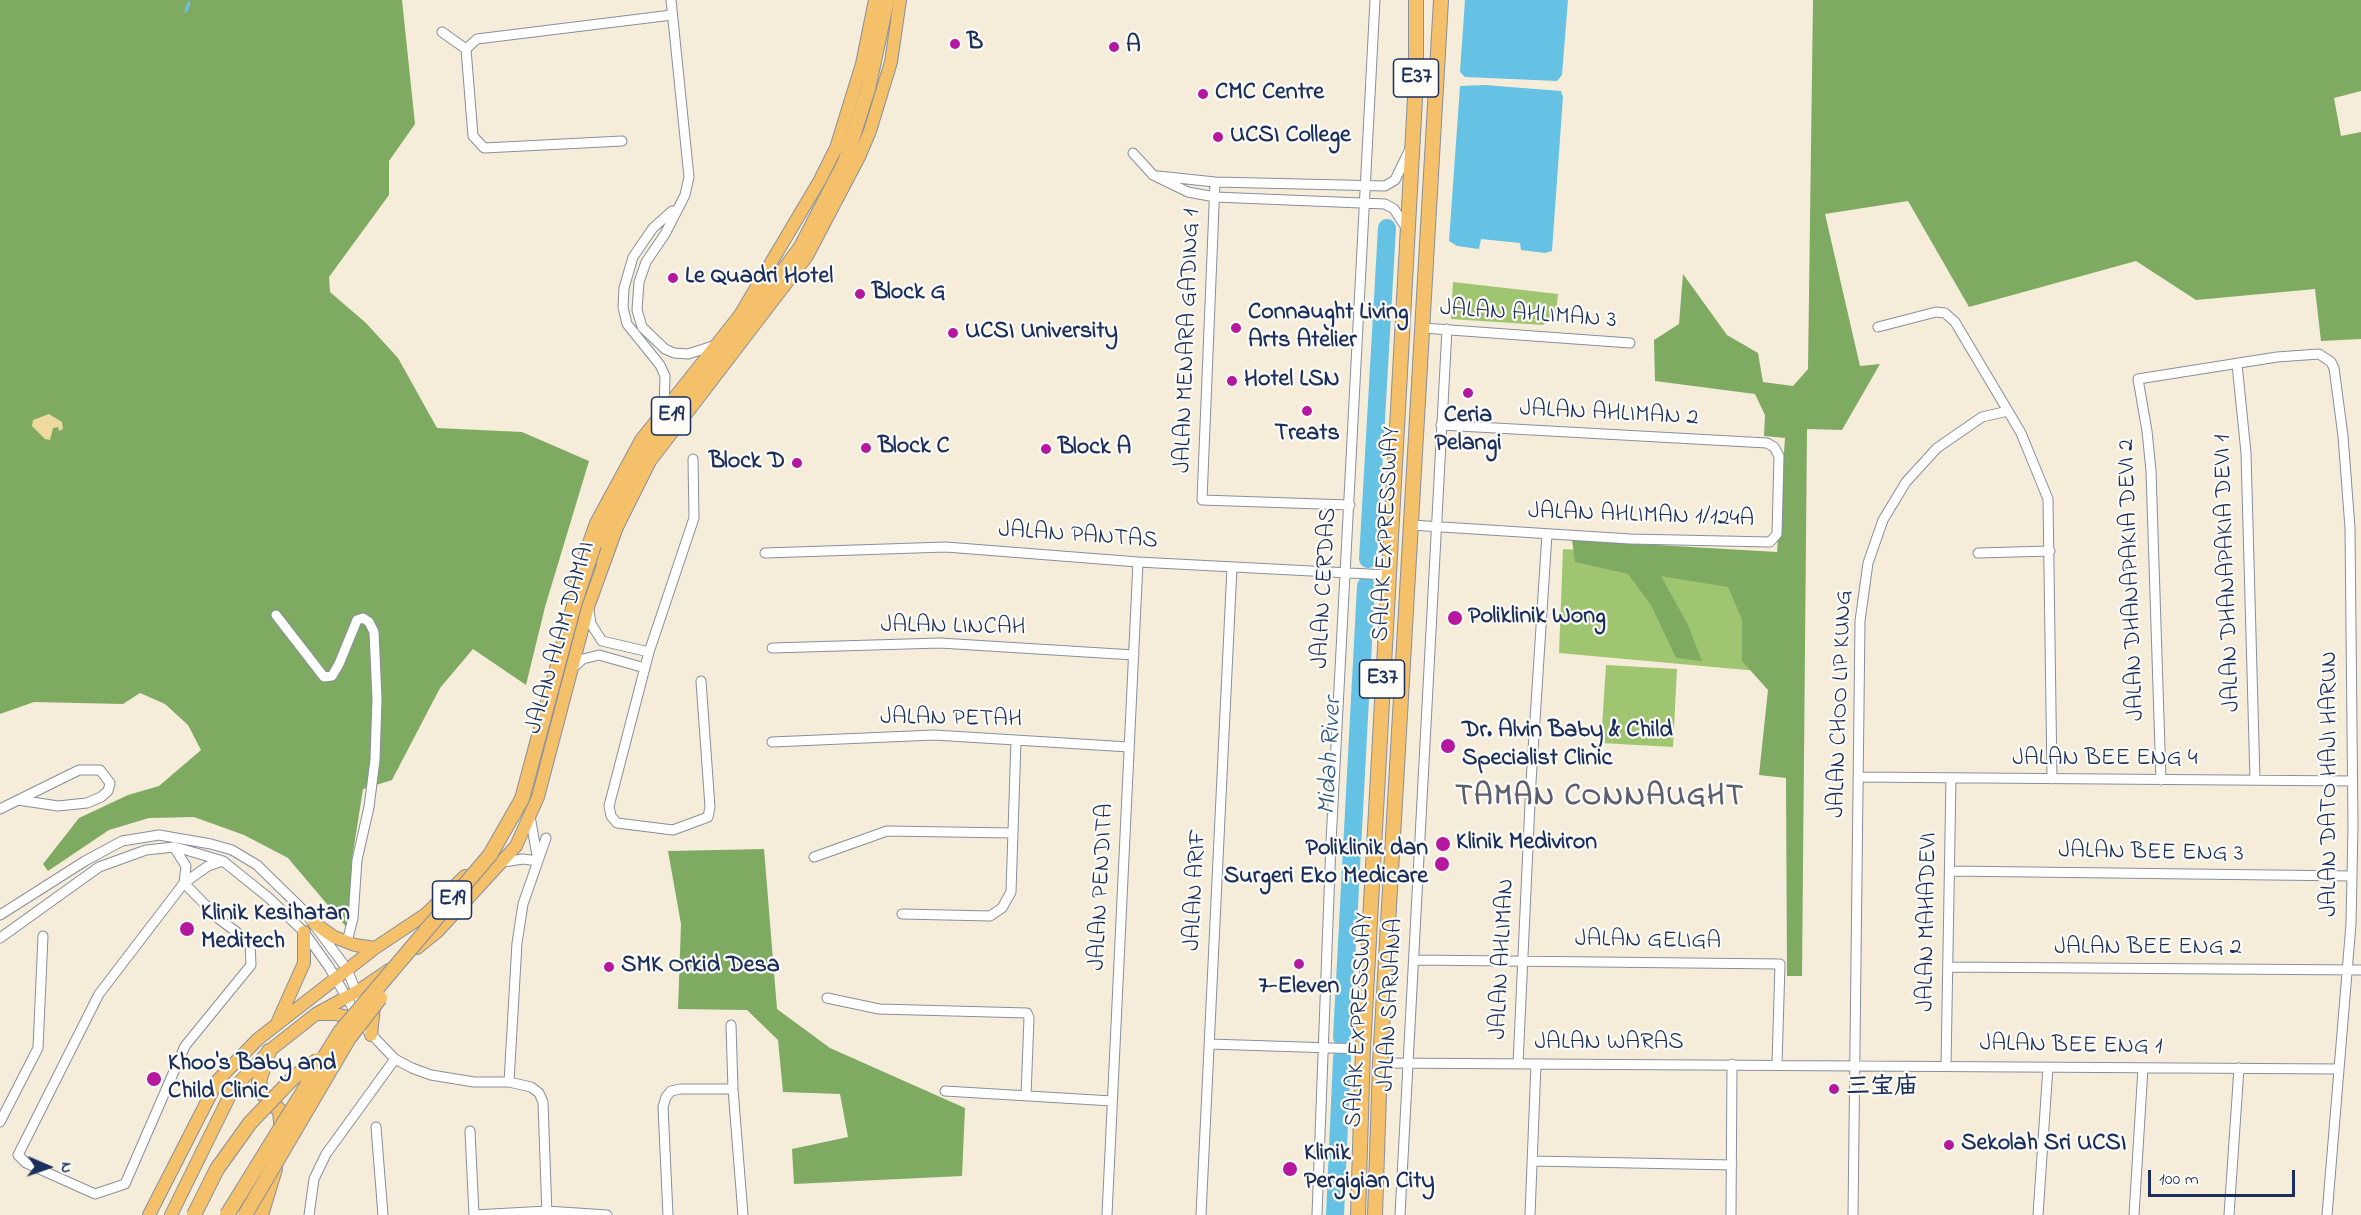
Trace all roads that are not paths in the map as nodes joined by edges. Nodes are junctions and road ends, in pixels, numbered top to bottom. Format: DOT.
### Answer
graph roads {
  1 [pos="671,0"];
  2 [pos="874,0"];
  3 [pos="886,0"];
  4 [pos="900,0"];
  5 [pos="1375,0"];
  6 [pos="1416,0"];
  7 [pos="1441,0"];
  8 [pos="672,15"];
  9 [pos="442,32"];
  10 [pos="466,49"];
  11 [pos="622,141"];
  12 [pos="1412,144"];
  13 [pos="1133,153"];
  14 [pos="1153,175"];
  15 [pos="1215,182"];
  16 [pos="1363,187"];
  17 [pos="1215,197"];
  18 [pos="1363,203"];
  19 [pos="676,208"];
  20 [pos="1407,230"];
  21 [pos="630,267"];
  22 [pos="642,272"];
  23 [pos="624,288"];
  24 [pos="638,291"];
  25 [pos="1878,327"];
  26 [pos="1423,328"];
  27 [pos="1447,329"];
  28 [pos="1630,343"];
  29 [pos="716,345"];
  30 [pos="2236,364"];
  31 [pos="664,411"];
  32 [pos="2008,411"];
  33 [pos="1441,425"];
  34 [pos="1774,447"];
  35 [pos="693,459"];
  36 [pos="1350,505"];
  37 [pos="1411,525"];
  38 [pos="1436,527"];
  39 [pos="2350,528"];
  40 [pos="2361,528"];
  41 [pos="1547,534"];
  42 [pos="2050,551"];
  43 [pos="765,553"];
  44 [pos="1978,554"];
  45 [pos="1138,562"];
  46 [pos="1232,567"];
  47 [pos="1347,573"];
  48 [pos="1388,575"];
  49 [pos="588,608"];
  50 [pos="276,615"];
  51 [pos="2356,629"];
  52 [pos="772,648"];
  53 [pos="649,652"];
  54 [pos="1134,655"];
  55 [pos="574,667"];
  56 [pos="645,668"];
  57 [pos="701,681"];
  58 [pos="1016,741"];
  59 [pos="772,742"];
  60 [pos="1129,747"];
  61 [pos="1858,777"];
  62 [pos="1952,778"];
  63 [pos="2052,779"];
  64 [pos="2161,780"];
  65 [pos="2255,780"];
  66 [pos="2352,781"];
  67 [pos="18,800"];
  68 [pos="0,809"];
  69 [pos="530,815"];
  70 [pos="1013,833"];
  71 [pos="546,838"];
  72 [pos="174,848"];
  73 [pos="814,857"];
  74 [pos="222,861"];
  75 [pos="538,861"];
  76 [pos="503,862"];
  77 [pos="1950,871"];
  78 [pos="2355,871"];
  79 [pos="184,883"];
  80 [pos="902,914"];
  81 [pos="0,915"];
  82 [pos="315,923"];
  83 [pos="304,933"];
  84 [pos="43,936"];
  85 [pos="0,938"];
  86 [pos="347,942"];
  87 [pos="375,948"];
  88 [pos="1414,960"];
  89 [pos="1523,960"];
  90 [pos="1948,967"];
  91 [pos="346,969"];
  92 [pos="2348,970"];
  93 [pos="2361,970"];
  94 [pos="384,974"];
  95 [pos="335,977"];
  96 [pos="358,991"];
  97 [pos="346,997"];
  98 [pos="827,998"];
  99 [pos="316,1014"];
  100 [pos="360,1020"];
  101 [pos="277,1024"];
  102 [pos="731,1025"];
  103 [pos="371,1035"];
  104 [pos="349,1038"];
  105 [pos="1209,1044"];
  106 [pos="1323,1048"];
  107 [pos="1363,1049"];
  108 [pos="269,1051"];
  109 [pos="395,1059"];
  110 [pos="1380,1063"];
  111 [pos="1408,1063"];
  112 [pos="1518,1064"];
  113 [pos="1536,1064"];
  114 [pos="1732,1064"];
  115 [pos="1777,1064"];
  116 [pos="1802,1064"];
  117 [pos="1854,1065"];
  118 [pos="1946,1066"];
  119 [pos="2048,1067"];
  120 [pos="2143,1068"];
  121 [pos="2239,1068"];
  122 [pos="2339,1070"];
  123 [pos="509,1082"];
  124 [pos="733,1089"];
  125 [pos="945,1091"];
  126 [pos="1026,1096"];
  127 [pos="1112,1101"];
  128 [pos="0,1122"];
  129 [pos="376,1127"];
  130 [pos="470,1131"];
  131 [pos="1532,1161"];
  132 [pos="1732,1165"];
  133 [pos="547,1213"];
  134 [pos="149,1215"];
  135 [pos="171,1215"];
  136 [pos="194,1215"];
  137 [pos="227,1215"];
  138 [pos="245,1215"];
  139 [pos="261,1215"];
  140 [pos="309,1215"];
  141 [pos="383,1215"];
  142 [pos="474,1215"];
  143 [pos="607,1215"];
  144 [pos="668,1215"];
  145 [pos="743,1215"];
  146 [pos="1107,1215"];
  147 [pos="1201,1215"];
  148 [pos="1317,1215"];
  149 [pos="1358,1215"];
  150 [pos="1375,1215"];
  151 [pos="1400,1215"];
  152 [pos="1530,1215"];
  153 [pos="1731,1215"];
  154 [pos="1853,1215"];
  155 [pos="2038,1215"];
  156 [pos="2134,1215"];
  157 [pos="2229,1215"];
  158 [pos="2327,1215"];
  1 -- 8 [label="street"];
  2 -- 29 [label="main road, JALAN ALAM DAMAI"];
  3 -- 104 [label="highway, E19, bridge"];
  3 -- 137 [label="highway, E19, bridge"];
  4 -- 49 [label="main road, JALAN ALAM DAMAI"];
  5 -- 16 [label="street, JALAN CERDAS"];
  6 -- 12 [label="highway, SALAK EXPRESSWAY / E37"];
  7 -- 26 [label="highway, SALAK EXPRESSWAY / E37"];
  8 -- 10 [label="street"];
  8 -- 19 [label="street"];
  9 -- 10 [label="street"];
  10 -- 11 [label="street"];
  12 -- 16 [label="street"];
  12 -- 20 [label="highway, SALAK EXPRESSWAY / E37"];
  13 -- 14 [label="street"];
  14 -- 15 [label="street"];
  14 -- 17 [label="street"];
  15 -- 16 [label="street"];
  15 -- 17 [label="street, JALAN MENARA GADING 1"];
  16 -- 18 [label="street, JALAN CERDAS"];
  17 -- 18 [label="street"];
  17 -- 36 [label="street, JALAN MENARA GADING 1"];
  18 -- 20 [label="street"];
  18 -- 36 [label="street, JALAN CERDAS"];
  19 -- 21 [label="street"];
  19 -- 22 [label="street"];
  20 -- 48 [label="highway, SALAK EXPRESSWAY / E37"];
  21 -- 22 [label="street"];
  21 -- 23 [label="street"];
  22 -- 24 [label="street"];
  23 -- 24 [label="street"];
  23 -- 31 [label="street"];
  24 -- 29 [label="street"];
  25 -- 32 [label="street"];
  26 -- 27 [label="street, JALAN AHLIMAN 3"];
  26 -- 37 [label="highway, SALAK EXPRESSWAY / E37"];
  27 -- 28 [label="street, JALAN AHLIMAN 3"];
  27 -- 33 [label="street, JALAN SARJANA"];
  29 -- 31 [label="main road, JALAN ALAM DAMAI"];
  30 -- 39 [label="street, JALAN DATO HAJI HARUN"];
  30 -- 64 [label="street, JALAN DHANAPAKIA DEVI 2"];
  30 -- 65 [label="street, JALAN DHANAPAKIA DEVI 1"];
  31 -- 87 [label="main road, JALAN ALAM DAMAI"];
  32 -- 42 [label="street"];
  32 -- 61 [label="street, JALAN CHOO LIP KUNG"];
  33 -- 34 [label="street, JALAN AHLIMAN 2"];
  33 -- 38 [label="street, JALAN SARJANA"];
  34 -- 41 [label="street, JALAN AHLIMAN 1/124A"];
  35 -- 53 [label="street"];
  36 -- 47 [label="street, JALAN CERDAS"];
  37 -- 38 [label="street, JALAN AHLIMAN 1/124A"];
  37 -- 110 [label="highway, SALAK EXPRESSWAY / E37"];
  38 -- 41 [label="street, JALAN AHLIMAN 1/124A"];
  38 -- 88 [label="street, JALAN SARJANA"];
  39 -- 40 [label="street"];
  39 -- 51 [label="street, JALAN DATO HAJI HARUN"];
  41 -- 89 [label="street, JALAN AHLIMAN"];
  42 -- 44 [label="street"];
  42 -- 63 [label="street"];
  43 -- 45 [label="street, JALAN PANTAS"];
  45 -- 46 [label="street, JALAN PANTAS"];
  45 -- 54 [label="street, JALAN PENDITA"];
  46 -- 47 [label="street, JALAN PANTAS"];
  46 -- 105 [label="street, JALAN ARIF"];
  47 -- 48 [label="street, JALAN PANTAS"];
  47 -- 106 [label="street, JALAN CERDAS"];
  48 -- 107 [label="highway, SALAK EXPRESSWAY / E37"];
  49 -- 53 [label="street"];
  49 -- 55 [label="main road, JALAN ALAM DAMAI"];
  50 -- 86 [label="street"];
  51 -- 66 [label="street, JALAN DATO HAJI HARUN"];
  52 -- 54 [label="street, JALAN LINCAH"];
  53 -- 56 [label="street"];
  54 -- 60 [label="street, JALAN PENDITA"];
  55 -- 56 [label="street"];
  55 -- 69 [label="main road, JALAN ALAM DAMAI"];
  56 -- 57 [label="street"];
  58 -- 59 [label="street, JALAN PETAH"];
  58 -- 60 [label="street, JALAN PETAH"];
  58 -- 70 [label="street"];
  60 -- 127 [label="street, JALAN PENDITA"];
  61 -- 62 [label="street, JALAN BEE ENG 4"];
  61 -- 117 [label="street, JALAN CHOO LIP KUNG"];
  62 -- 63 [label="street, JALAN BEE ENG 4"];
  62 -- 77 [label="street, JALAN MAHADEVI"];
  63 -- 64 [label="street, JALAN BEE ENG 4"];
  64 -- 65 [label="street, JALAN BEE ENG 4"];
  65 -- 66 [label="street, JALAN BEE ENG 4"];
  66 -- 78 [label="street, JALAN DATO HAJI HARUN"];
  67 -- 67 [label="street"];
  67 -- 68 [label="street"];
  69 -- 75 [label="street"];
  69 -- 76 [label="main road, JALAN ALAM DAMAI"];
  70 -- 73 [label="street"];
  70 -- 80 [label="street"];
  71 -- 75 [label="street"];
  72 -- 74 [label="street"];
  72 -- 79 [label="street"];
  72 -- 85 [label="street"];
  74 -- 79 [label="street"];
  74 -- 83 [label="street"];
  75 -- 76 [label="street"];
  75 -- 123 [label="street"];
  76 -- 94 [label="main road, JALAN ALAM DAMAI"];
  77 -- 78 [label="street, JALAN BEE ENG 3"];
  77 -- 90 [label="street, JALAN MAHADEVI"];
  78 -- 92 [label="street, JALAN DATO HAJI HARUN"];
  79 -- 79 [label="street"];
  81 -- 82 [label="street"];
  82 -- 86 [label="main road"];
  82 -- 91 [label="street"];
  83 -- 95 [label="street"];
  83 -- 101 [label="main road"];
  84 -- 128 [label="street"];
  86 -- 87 [label="main road"];
  87 -- 91 [label="main road, JALAN ALAM DAMAI"];
  88 -- 89 [label="street, JALAN GELIGA"];
  88 -- 111 [label="street, JALAN SARJANA"];
  89 -- 112 [label="street, JALAN AHLIMAN"];
  89 -- 115 [label="street, JALAN GELIGA"];
  90 -- 92 [label="street, JALAN BEE ENG 2"];
  90 -- 118 [label="street, JALAN MAHADEVI"];
  91 -- 95 [label="main road, JALAN ALAM DAMAI"];
  91 -- 96 [label="street"];
  92 -- 93 [label="street, JALAN BEE ENG 2"];
  92 -- 122 [label="street, JALAN DATO HAJI HARUN"];
  94 -- 96 [label="main road, JALAN ALAM DAMAI"];
  94 -- 103 [label="main road"];
  95 -- 97 [label="street"];
  95 -- 101 [label="main road, JALAN ALAM DAMAI"];
  96 -- 97 [label="main road, JALAN ALAM DAMAI"];
  96 -- 103 [label="street"];
  97 -- 99 [label="main road, JALAN ALAM DAMAI"];
  97 -- 100 [label="street"];
  98 -- 126 [label="street"];
  99 -- 100 [label="main road"];
  99 -- 108 [label="main road, JALAN ALAM DAMAI"];
  100 -- 103 [label="street"];
  101 -- 134 [label="main road, JALAN ALAM DAMAI"];
  102 -- 124 [label="street"];
  103 -- 109 [label="street"];
  104 -- 136 [label="highway, bridge"];
  104 -- 138 [label="highway, E19, bridge"];
  105 -- 106 [label="street"];
  105 -- 147 [label="street, JALAN ARIF"];
  106 -- 107 [label="street"];
  106 -- 148 [label="street, JALAN CERDAS"];
  107 -- 149 [label="highway, SALAK EXPRESSWAY / E37"];
  108 -- 135 [label="main road, JALAN ALAM DAMAI"];
  108 -- 139 [label="highway"];
  109 -- 123 [label="street"];
  109 -- 140 [label="street"];
  110 -- 111 [label="street, JALAN WARAS"];
  110 -- 150 [label="highway, SALAK EXPRESSWAY / E37"];
  111 -- 112 [label="street, JALAN WARAS"];
  111 -- 151 [label="street, JALAN SARJANA"];
  112 -- 113 [label="street, JALAN WARAS"];
  113 -- 114 [label="street, JALAN WARAS"];
  113 -- 131 [label="street"];
  114 -- 115 [label="street, JALAN WARAS"];
  114 -- 132 [label="street"];
  115 -- 116 [label="street, JALAN WARAS"];
  116 -- 117 [label="street, JALAN BEE ENG 1"];
  117 -- 118 [label="street, JALAN BEE ENG 1"];
  117 -- 154 [label="street, JALAN CHOO LIP KUNG"];
  118 -- 119 [label="street, JALAN BEE ENG 1"];
  119 -- 120 [label="street, JALAN BEE ENG 1"];
  119 -- 155 [label="street"];
  120 -- 121 [label="street, JALAN BEE ENG 1"];
  120 -- 156 [label="street"];
  121 -- 122 [label="street, JALAN BEE ENG 1"];
  121 -- 157 [label="street"];
  122 -- 158 [label="street, JALAN DATO HAJI HARUN"];
  123 -- 133 [label="street"];
  124 -- 144 [label="street"];
  124 -- 145 [label="street"];
  125 -- 126 [label="street"];
  126 -- 127 [label="street"];
  127 -- 146 [label="street, JALAN PENDITA"];
  129 -- 141 [label="street"];
  130 -- 142 [label="street"];
  131 -- 132 [label="street"];
  131 -- 152 [label="street"];
  132 -- 153 [label="street"];
  133 -- 142 [label="street"];
  133 -- 143 [label="street"];
}
